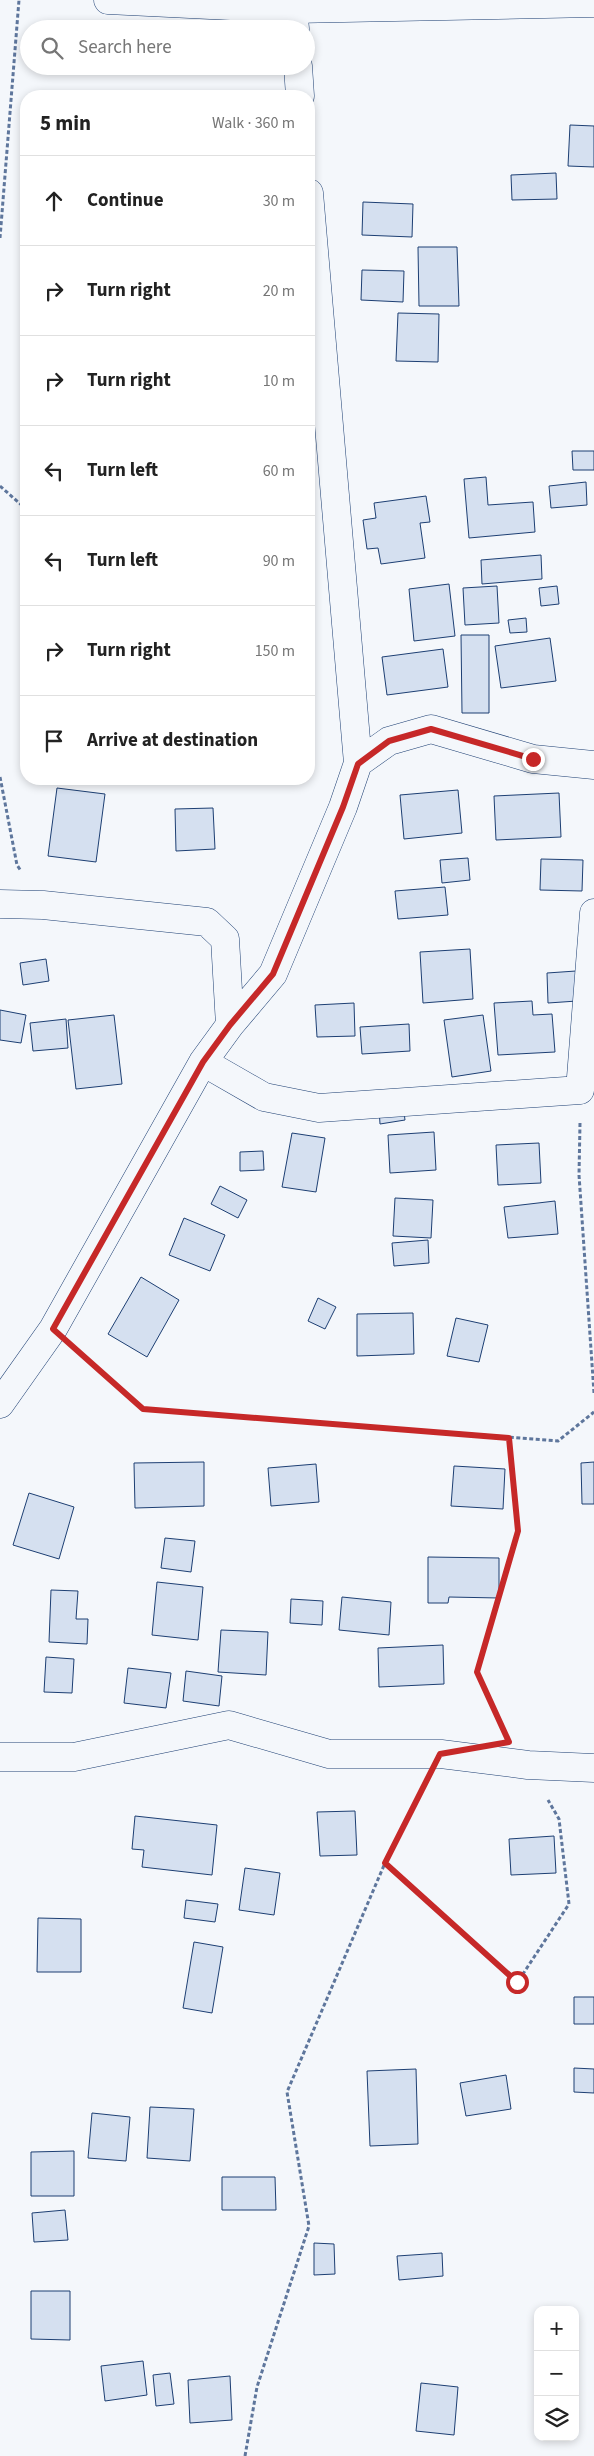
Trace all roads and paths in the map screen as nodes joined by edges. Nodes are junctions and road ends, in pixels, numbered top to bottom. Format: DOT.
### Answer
graph roads {
  1 [pos="19,0"];
  2 [pos="108,0"];
  3 [pos="594,3"];
  4 [pos="294,19"];
  5 [pos="299,75"];
  6 [pos="300,90"];
  7 [pos="0,238"];
  8 [pos="315,263"];
  9 [pos="0,486"];
  10 [pos="20,504"];
  11 [pos="358,764"];
  12 [pos="594,765"];
  13 [pos="0,777"];
  14 [pos="0,904"];
  15 [pos="43,905"];
  16 [pos="594,912"];
  17 [pos="230,1025"];
  18 [pos="203,1062"];
  19 [pos="580,1090"];
  20 [pos="53,1329"];
  21 [pos="594,1393"];
  22 [pos="0,1404"];
  23 [pos="594,1412"];
  24 [pos="509,1438"];
  25 [pos="440,1754"];
  26 [pos="0,1757"];
  27 [pos="528,1765"];
  28 [pos="594,1768"];
  29 [pos="385,1863"];
  30 [pos="245,2456"];
  1 -- 7 [label="path"];
  2 -- 4 [label="street"];
  3 -- 4 [label="street"];
  5 -- 6 [label="street"];
  8 -- 11 [label="street"];
  9 -- 10 [label="path"];
  11 -- 12 [label="street"];
  11 -- 17 [label="street"];
  13 -- 15 [label="path"];
  14 -- 15 [label="street"];
  15 -- 17 [label="street"];
  16 -- 19 [label="street"];
  17 -- 18 [label="street"];
  18 -- 19 [label="street"];
  18 -- 20 [label="street"];
  19 -- 21 [label="path"];
  20 -- 22 [label="street"];
  20 -- 24 [label="path"];
  23 -- 24 [label="path"];
  24 -- 27 [label="path"];
  25 -- 26 [label="street"];
  25 -- 27 [label="street"];
  25 -- 29 [label="path"];
  27 -- 28 [label="street"];
  27 -- 29 [label="path"];
  29 -- 30 [label="path"];
}
